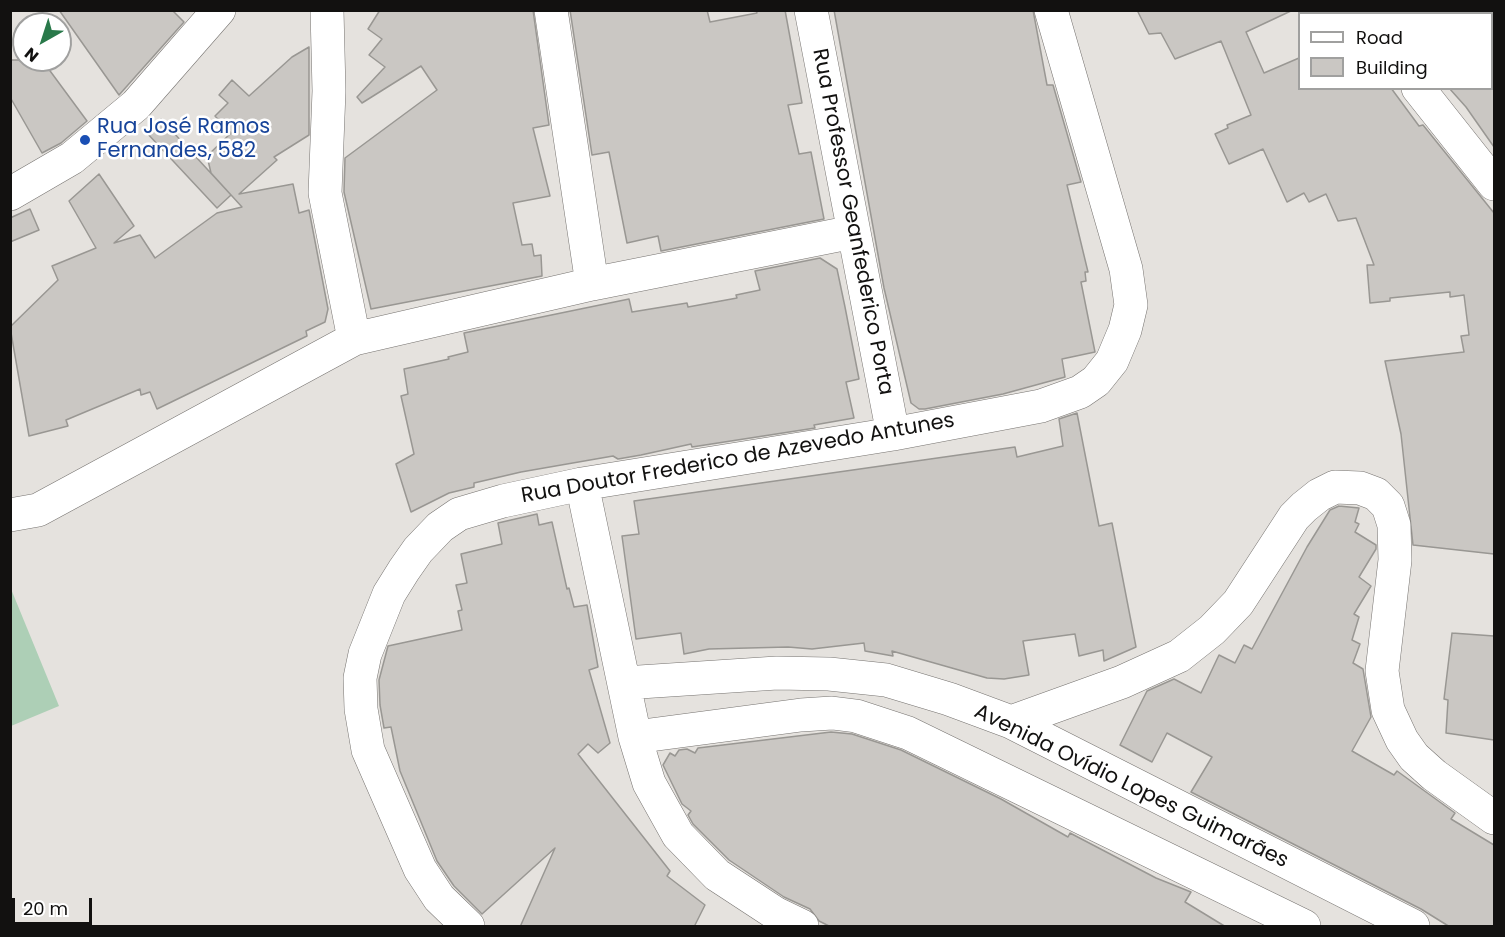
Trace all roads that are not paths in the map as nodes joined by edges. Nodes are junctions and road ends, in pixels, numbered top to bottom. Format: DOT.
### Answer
graph roads {
  1 [pos="219,10"];
  2 [pos="327,10"];
  3 [pos="551,10"];
  4 [pos="811,10"];
  5 [pos="1051,10"];
  6 [pos="1420,90"];
  7 [pos="1494,184"];
  8 [pos="10,194"];
  9 [pos="854,232"];
  10 [pos="592,284"];
  11 [pos="354,339"];
  12 [pos="893,434"];
  13 [pos="582,484"];
  14 [pos="10,515"];
  15 [pos="624,683"];
  16 [pos="1011,722"];
  17 [pos="635,737"];
  18 [pos="1494,818"];
  19 [pos="468,927"];
  20 [pos="802,927"];
  21 [pos="1304,927"];
  22 [pos="1413,927"];
  1 -- 8 [label="street"];
  2 -- 11 [label="street"];
  3 -- 10 [label="street"];
  4 -- 9 [label="street, Rua Professor Geanfederico Porta"];
  5 -- 12 [label="street, Rua Doutor Frederico de Azevedo Antunes"];
  6 -- 7 [label="street"];
  9 -- 10 [label="street"];
  9 -- 12 [label="street, Rua Professor Geanfederico Porta"];
  10 -- 11 [label="street"];
  11 -- 14 [label="street"];
  12 -- 13 [label="street, Rua Doutor Frederico de Azevedo Antunes"];
  13 -- 15 [label="street"];
  13 -- 19 [label="street, Rua Doutor Frederico de Azevedo Antunes"];
  15 -- 16 [label="street, Avenida Ovídio Lopes Guimarães"];
  15 -- 17 [label="street"];
  16 -- 18 [label="street"];
  16 -- 22 [label="street, Avenida Ovídio Lopes Guimarães"];
  17 -- 20 [label="street"];
  17 -- 21 [label="street"];
}
